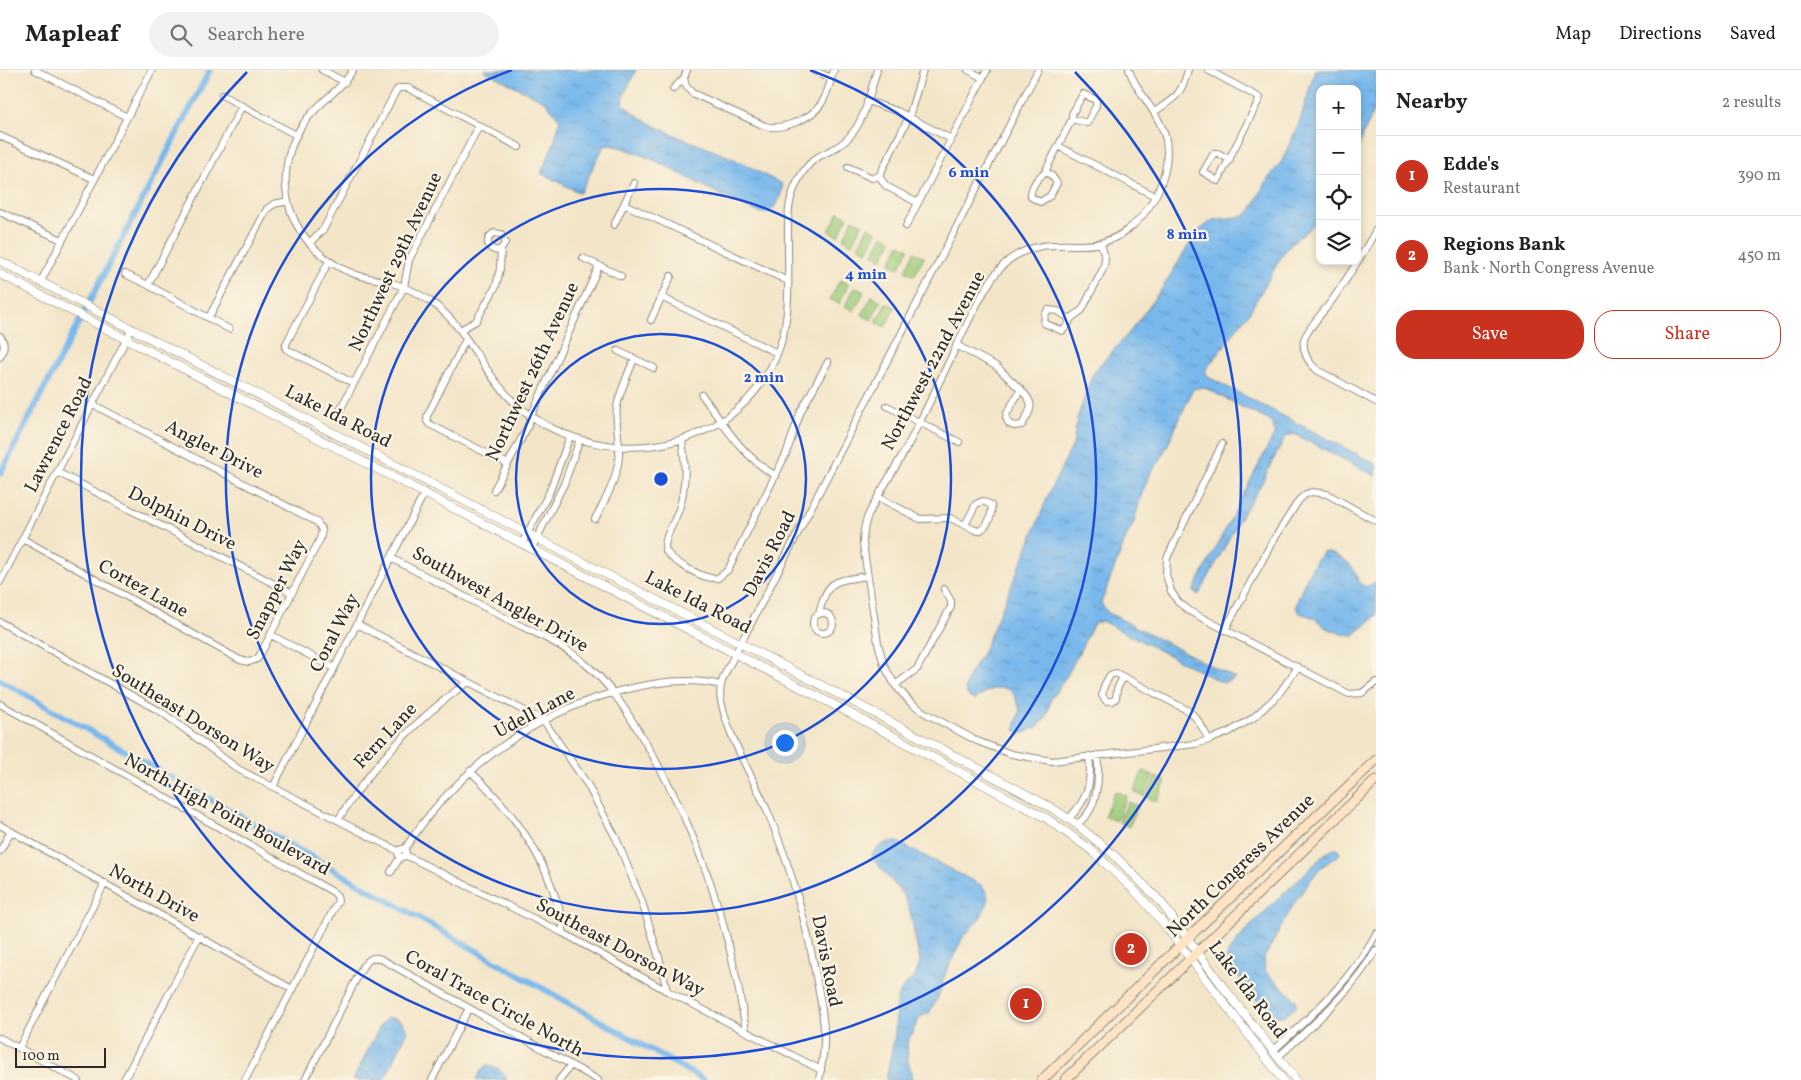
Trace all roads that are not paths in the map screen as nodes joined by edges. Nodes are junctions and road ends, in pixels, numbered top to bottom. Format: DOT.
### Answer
graph roads {
  1 [pos="35,70"];
  2 [pos="152,70"];
  3 [pos="322,70"];
  4 [pos="353,70"];
  5 [pos="688,70"];
  6 [pos="813,70"];
  7 [pos="834,70"];
  8 [pos="877,70"];
  9 [pos="923,70"];
  10 [pos="968,70"];
  11 [pos="987,70"];
  12 [pos="1038,70"];
  13 [pos="1129,70"];
  14 [pos="1188,70"];
  15 [pos="1208,70"];
  16 [pos="684,78"];
  17 [pos="831,78"];
  18 [pos="983,78"];
  19 [pos="345,82"];
  20 [pos="673,89"];
  21 [pos="222,95"];
  22 [pos="867,101"];
  23 [pos="242,106"];
  24 [pos="1154,112"];
  25 [pos="909,117"];
  26 [pos="127,118"];
  27 [pos="1072,119"];
  28 [pos="479,126"];
  29 [pos="296,135"];
  30 [pos="0,136"];
  31 [pos="951,139"];
  32 [pos="1058,146"];
  33 [pos="519,147"];
  34 [pos="1230,160"];
  35 [pos="848,167"];
  36 [pos="1046,172"];
  37 [pos="879,176"];
  38 [pos="94,179"];
  39 [pos="634,183"];
  40 [pos="1155,196"];
  41 [pos="288,201"];
  42 [pos="918,203"];
  43 [pos="624,204"];
  44 [pos="0,212"];
  45 [pos="614,225"];
  46 [pos="906,226"];
  47 [pos="1376,230"];
  48 [pos="501,234"];
  49 [pos="62,240"];
  50 [pos="1373,241"];
  51 [pos="309,242"];
  52 [pos="505,242"];
  53 [pos="1101,243"];
  54 [pos="501,249"];
  55 [pos="583,258"];
  56 [pos="0,261"];
  57 [pos="329,261"];
  58 [pos="599,266"];
  59 [pos="0,274"];
  60 [pos="125,274"];
  61 [pos="622,276"];
  62 [pos="671,276"];
  63 [pos="40,281"];
  64 [pos="788,281"];
  65 [pos="148,284"];
  66 [pos="404,287"];
  67 [pos="661,297"];
  68 [pos="209,317"];
  69 [pos="1070,319"];
  70 [pos="651,320"];
  71 [pos="132,328"];
  72 [pos="229,329"];
  73 [pos="460,330"];
  74 [pos="2,338"];
  75 [pos="126,338"];
  76 [pos="466,339"];
  77 [pos="956,345"];
  78 [pos="618,351"];
  79 [pos="777,352"];
  80 [pos="0,357"];
  81 [pos="634,359"];
  82 [pos="828,362"];
  83 [pos="654,368"];
  84 [pos="355,381"];
  85 [pos="1021,389"];
  86 [pos="702,396"];
  87 [pos="1376,402"];
  88 [pos="92,404"];
  89 [pos="887,406"];
  90 [pos="340,410"];
  91 [pos="531,416"];
  92 [pos="721,421"];
  93 [pos="920,423"];
  94 [pos="570,436"];
  95 [pos="580,440"];
  96 [pos="682,440"];
  97 [pos="959,442"];
  98 [pos="1222,444"];
  99 [pos="619,446"];
  100 [pos="508,464"];
  101 [pos="57,472"];
  102 [pos="776,476"];
  103 [pos="494,490"];
  104 [pos="425,492"];
  105 [pos="878,498"];
  106 [pos="595,519"];
  107 [pos="1376,521"];
  108 [pos="965,525"];
  109 [pos="320,526"];
  110 [pos="527,533"];
  111 [pos="537,538"];
  112 [pos="23,539"];
  113 [pos="522,543"];
  114 [pos="532,548"];
  115 [pos="390,558"];
  116 [pos="867,576"];
  117 [pos="0,582"];
  118 [pos="944,589"];
  119 [pos="292,593"];
  120 [pos="819,614"];
  121 [pos="0,622"];
  122 [pos="356,624"];
  123 [pos="1225,630"];
  124 [pos="271,635"];
  125 [pos="741,643"];
  126 [pos="735,654"];
  127 [pos="249,662"];
  128 [pos="1298,667"];
  129 [pos="334,668"];
  130 [pos="1123,677"];
  131 [pos="468,682"];
  132 [pos="1376,682"];
  133 [pos="721,685"];
  134 [pos="895,685"];
  135 [pos="613,693"];
  136 [pos="0,704"];
  137 [pos="544,720"];
  138 [pos="911,732"];
  139 [pos="890,734"];
  140 [pos="1209,740"];
  141 [pos="1097,755"];
  142 [pos="1089,756"];
  143 [pos="1376,760"];
  144 [pos="470,771"];
  145 [pos="1376,780"];
  146 [pos="272,787"];
  147 [pos="1046,818"];
  148 [pos="1068,819"];
  149 [pos="338,820"];
  150 [pos="1076,824"];
  151 [pos="0,825"];
  152 [pos="10,831"];
  153 [pos="0,851"];
  154 [pos="402,853"];
  155 [pos="391,872"];
  156 [pos="105,883"];
  157 [pos="563,933"];
  158 [pos="1376,934"];
  159 [pos="198,936"];
  160 [pos="1188,938"];
  161 [pos="1180,946"];
  162 [pos="1376,950"];
  163 [pos="1198,952"];
  164 [pos="1190,959"];
  165 [pos="292,988"];
  166 [pos="667,991"];
  167 [pos="469,1008"];
  168 [pos="746,1032"];
  169 [pos="0,1038"];
  170 [pos="19,1048"];
  171 [pos="1276,1054"];
  172 [pos="571,1065"];
  173 [pos="821,1070"];
  174 [pos="78,1080"];
  175 [pos="124,1080"];
  176 [pos="245,1080"];
  177 [pos="305,1080"];
  178 [pos="432,1080"];
  179 [pos="559,1080"];
  180 [pos="598,1080"];
  181 [pos="819,1080"];
  182 [pos="1042,1080"];
  183 [pos="1065,1080"];
  184 [pos="1283,1080"];
  185 [pos="1296,1080"];
  1 -- 26 [label="street"];
  2 -- 26 [label="street"];
  3 -- 19 [label="street"];
  4 -- 19 [label="street"];
  5 -- 16 [label="street"];
  6 -- 17 [label="street"];
  7 -- 17 [label="street"];
  8 -- 22 [label="street"];
  9 -- 25 [label="street"];
  10 -- 18 [label="street"];
  11 -- 18 [label="street"];
  12 -- 125 [label="street, Davis Road"];
  13 -- 24 [label="street, Northwest 22nd Avenue"];
  14 -- 24 [label="street"];
  15 -- 34 [label="street"];
  16 -- 17 [label="street"];
  16 -- 20 [label="street"];
  18 -- 31 [label="street"];
  19 -- 29 [label="street"];
  21 -- 23 [label="street"];
  22 -- 25 [label="street"];
  22 -- 64 [label="street"];
  23 -- 29 [label="street"];
  23 -- 65 [label="street"];
  24 -- 40 [label="street, Northwest 22nd Avenue"];
  25 -- 31 [label="street"];
  25 -- 37 [label="street"];
  26 -- 38 [label="street"];
  27 -- 27 [label="street"];
  27 -- 32 [label="street"];
  28 -- 33 [label="street"];
  28 -- 51 [label="street"];
  28 -- 66 [label="street, Northwest 29th Avenue"];
  29 -- 41 [label="street"];
  30 -- 38 [label="street"];
  31 -- 42 [label="street"];
  32 -- 36 [label="street"];
  32 -- 40 [label="street"];
  34 -- 34 [label="street"];
  35 -- 37 [label="street"];
  36 -- 36 [label="street"];
  37 -- 42 [label="street"];
  38 -- 49 [label="street"];
  39 -- 43 [label="street"];
  40 -- 53 [label="street, Northwest 22nd Avenue"];
  41 -- 51 [label="street"];
  41 -- 68 [label="street"];
  42 -- 46 [label="street"];
  43 -- 45 [label="street"];
  43 -- 64 [label="street"];
  44 -- 49 [label="street"];
  47 -- 50 [label="street"];
  48 -- 54 [label="street"];
  49 -- 63 [label="street"];
  50 -- 87 [label="street"];
  51 -- 57 [label="street"];
  52 -- 54 [label="street"];
  53 -- 69 [label="street"];
  53 -- 77 [label="street, Northwest 22nd Avenue"];
  54 -- 73 [label="street"];
  55 -- 58 [label="street, Northwest 26th Avenue"];
  56 -- 63 [label="street, Lake Ida Road"];
  57 -- 66 [label="street"];
  57 -- 84 [label="street"];
  58 -- 61 [label="street, Northwest 26th Avenue"];
  58 -- 91 [label="street, Northwest 26th Avenue"];
  59 -- 75 [label="street, Lake Ida Road"];
  60 -- 65 [label="street"];
  62 -- 67 [label="street"];
  63 -- 71 [label="street, Lake Ida Road"];
  64 -- 79 [label="street"];
  65 -- 68 [label="street"];
  66 -- 73 [label="street"];
  66 -- 84 [label="street, Northwest 29th Avenue"];
  67 -- 70 [label="street"];
  67 -- 79 [label="street"];
  68 -- 72 [label="street"];
  71 -- 75 [label="street, Lawrence Road"];
  71 -- 110 [label="street, Lake Ida Road"];
  73 -- 76 [label="street"];
  74 -- 80 [label="street"];
  75 -- 88 [label="street, Lawrence Road"];
  75 -- 104 [label="street, Lake Ida Road"];
  76 -- 91 [label="street"];
  76 -- 100 [label="street"];
  77 -- 85 [label="street"];
  77 -- 93 [label="street, Northwest 22nd Avenue"];
  78 -- 81 [label="street"];
  79 -- 92 [label="street"];
  81 -- 83 [label="street"];
  81 -- 99 [label="street"];
  82 -- 102 [label="street"];
  84 -- 90 [label="street, Northwest 29th Avenue"];
  85 -- 85 [label="street"];
  86 -- 92 [label="street"];
  88 -- 101 [label="street, Lawrence Road"];
  88 -- 109 [label="street, Angler Drive"];
  89 -- 93 [label="street"];
  91 -- 94 [label="street"];
  91 -- 100 [label="street, Northwest 26th Avenue"];
  92 -- 96 [label="street"];
  92 -- 102 [label="street"];
  93 -- 97 [label="street"];
  93 -- 105 [label="street, Northwest 22nd Avenue"];
  94 -- 95 [label="street"];
  94 -- 110 [label="street"];
  95 -- 99 [label="street"];
  95 -- 111 [label="street"];
  96 -- 99 [label="street"];
  96 -- 102 [label="street"];
  98 -- 123 [label="street"];
  99 -- 106 [label="street"];
  100 -- 103 [label="street, Northwest 26th Avenue"];
  101 -- 112 [label="street, Lawrence Road"];
  101 -- 119 [label="street, Dolphin Drive"];
  104 -- 113 [label="street, Lake Ida Road"];
  104 -- 115 [label="street, Coral Way"];
  105 -- 108 [label="street"];
  105 -- 116 [label="street, Northwest 22nd Avenue"];
  107 -- 123 [label="street"];
  108 -- 108 [label="street"];
  109 -- 119 [label="street, Snapper Way"];
  110 -- 111 [label="street, Lake Ida Road"];
  110 -- 113 [label="street"];
  111 -- 114 [label="street"];
  111 -- 125 [label="street, Lake Ida Road"];
  112 -- 117 [label="street, Lawrence Road"];
  112 -- 127 [label="street, Cortez Lane"];
  113 -- 114 [label="street, Lake Ida Road"];
  114 -- 126 [label="street, Lake Ida Road"];
  115 -- 122 [label="street, Coral Way"];
  115 -- 135 [label="street, Southwest Angler Drive"];
  116 -- 120 [label="street"];
  116 -- 134 [label="street, Northwest 22nd Avenue"];
  118 -- 134 [label="street"];
  119 -- 124 [label="street, Snapper Way"];
  121 -- 146 [label="street, Southeast Dorson Way"];
  122 -- 129 [label="street, Coral Way"];
  122 -- 131 [label="street"];
  123 -- 128 [label="street"];
  124 -- 127 [label="street, Snapper Way"];
  124 -- 129 [label="street"];
  125 -- 126 [label="street, Davis Road"];
  125 -- 138 [label="street, Lake Ida Road"];
  126 -- 133 [label="street, Davis Road"];
  126 -- 139 [label="street, Lake Ida Road"];
  128 -- 132 [label="street"];
  128 -- 140 [label="street, Northwest 22nd Avenue"];
  129 -- 146 [label="street, Coral Way"];
  130 -- 140 [label="street"];
  131 -- 137 [label="street"];
  131 -- 149 [label="street, Fern Lane"];
  133 -- 135 [label="street, Udell Lane"];
  133 -- 173 [label="street, Davis Road"];
  134 -- 142 [label="street, Northwest 22nd Avenue"];
  135 -- 137 [label="street, Udell Lane"];
  135 -- 168 [label="street, Southwest Angler Drive"];
  136 -- 165 [label="street, North High Point Boulevard"];
  137 -- 144 [label="street, Udell Lane"];
  137 -- 166 [label="street"];
  138 -- 139 [label="street"];
  138 -- 148 [label="street, Lake Ida Road"];
  139 -- 147 [label="street, Lake Ida Road"];
  140 -- 141 [label="street, Northwest 22nd Avenue"];
  141 -- 142 [label="street, Northwest 22nd Avenue"];
  141 -- 150 [label="street"];
  142 -- 148 [label="street"];
  143 -- 160 [label="main road, North Congress Avenue"];
  144 -- 154 [label="street, Udell Lane"];
  144 -- 157 [label="street"];
  145 -- 163 [label="main road, North Congress Avenue"];
  146 -- 149 [label="street, Southeast Dorson Way"];
  147 -- 150 [label="street"];
  147 -- 161 [label="street, Lake Ida Road"];
  148 -- 150 [label="street, Lake Ida Road"];
  149 -- 154 [label="street, Southeast Dorson Way"];
  150 -- 160 [label="street, Lake Ida Road"];
  151 -- 152 [label="street, North Drive"];
  152 -- 153 [label="street"];
  152 -- 156 [label="street, North Drive"];
  154 -- 155 [label="street, Udell Lane"];
  154 -- 157 [label="street, Southeast Dorson Way"];
  156 -- 159 [label="street, North Drive"];
  156 -- 170 [label="street"];
  157 -- 166 [label="street, Southeast Dorson Way"];
  158 -- 171 [label="street"];
  159 -- 165 [label="street, North Drive"];
  159 -- 175 [label="street"];
  160 -- 161 [label="main road, North Congress Avenue"];
  160 -- 163 [label="street, Lake Ida Road"];
  161 -- 164 [label="street, Lake Ida Road"];
  161 -- 182 [label="main road, North Congress Avenue"];
  162 -- 171 [label="street"];
  163 -- 164 [label="main road, North Congress Avenue"];
  163 -- 171 [label="street, Lake Ida Road"];
  164 -- 183 [label="main road, North Congress Avenue"];
  164 -- 184 [label="street, Lake Ida Road"];
  165 -- 176 [label="street, North High Point Boulevard"];
  166 -- 168 [label="street, Southeast Dorson Way"];
  167 -- 172 [label="street, Coral Trace Circle North"];
  167 -- 177 [label="street, Coral Trace Circle North"];
  167 -- 178 [label="street"];
  168 -- 173 [label="street, Southeast Dorson Way"];
  169 -- 170 [label="street"];
  170 -- 174 [label="street"];
  171 -- 185 [label="street, Lake Ida Road"];
  172 -- 179 [label="street"];
  172 -- 180 [label="street, Coral Trace Circle North"];
  173 -- 181 [label="street, Davis Road"];
}
